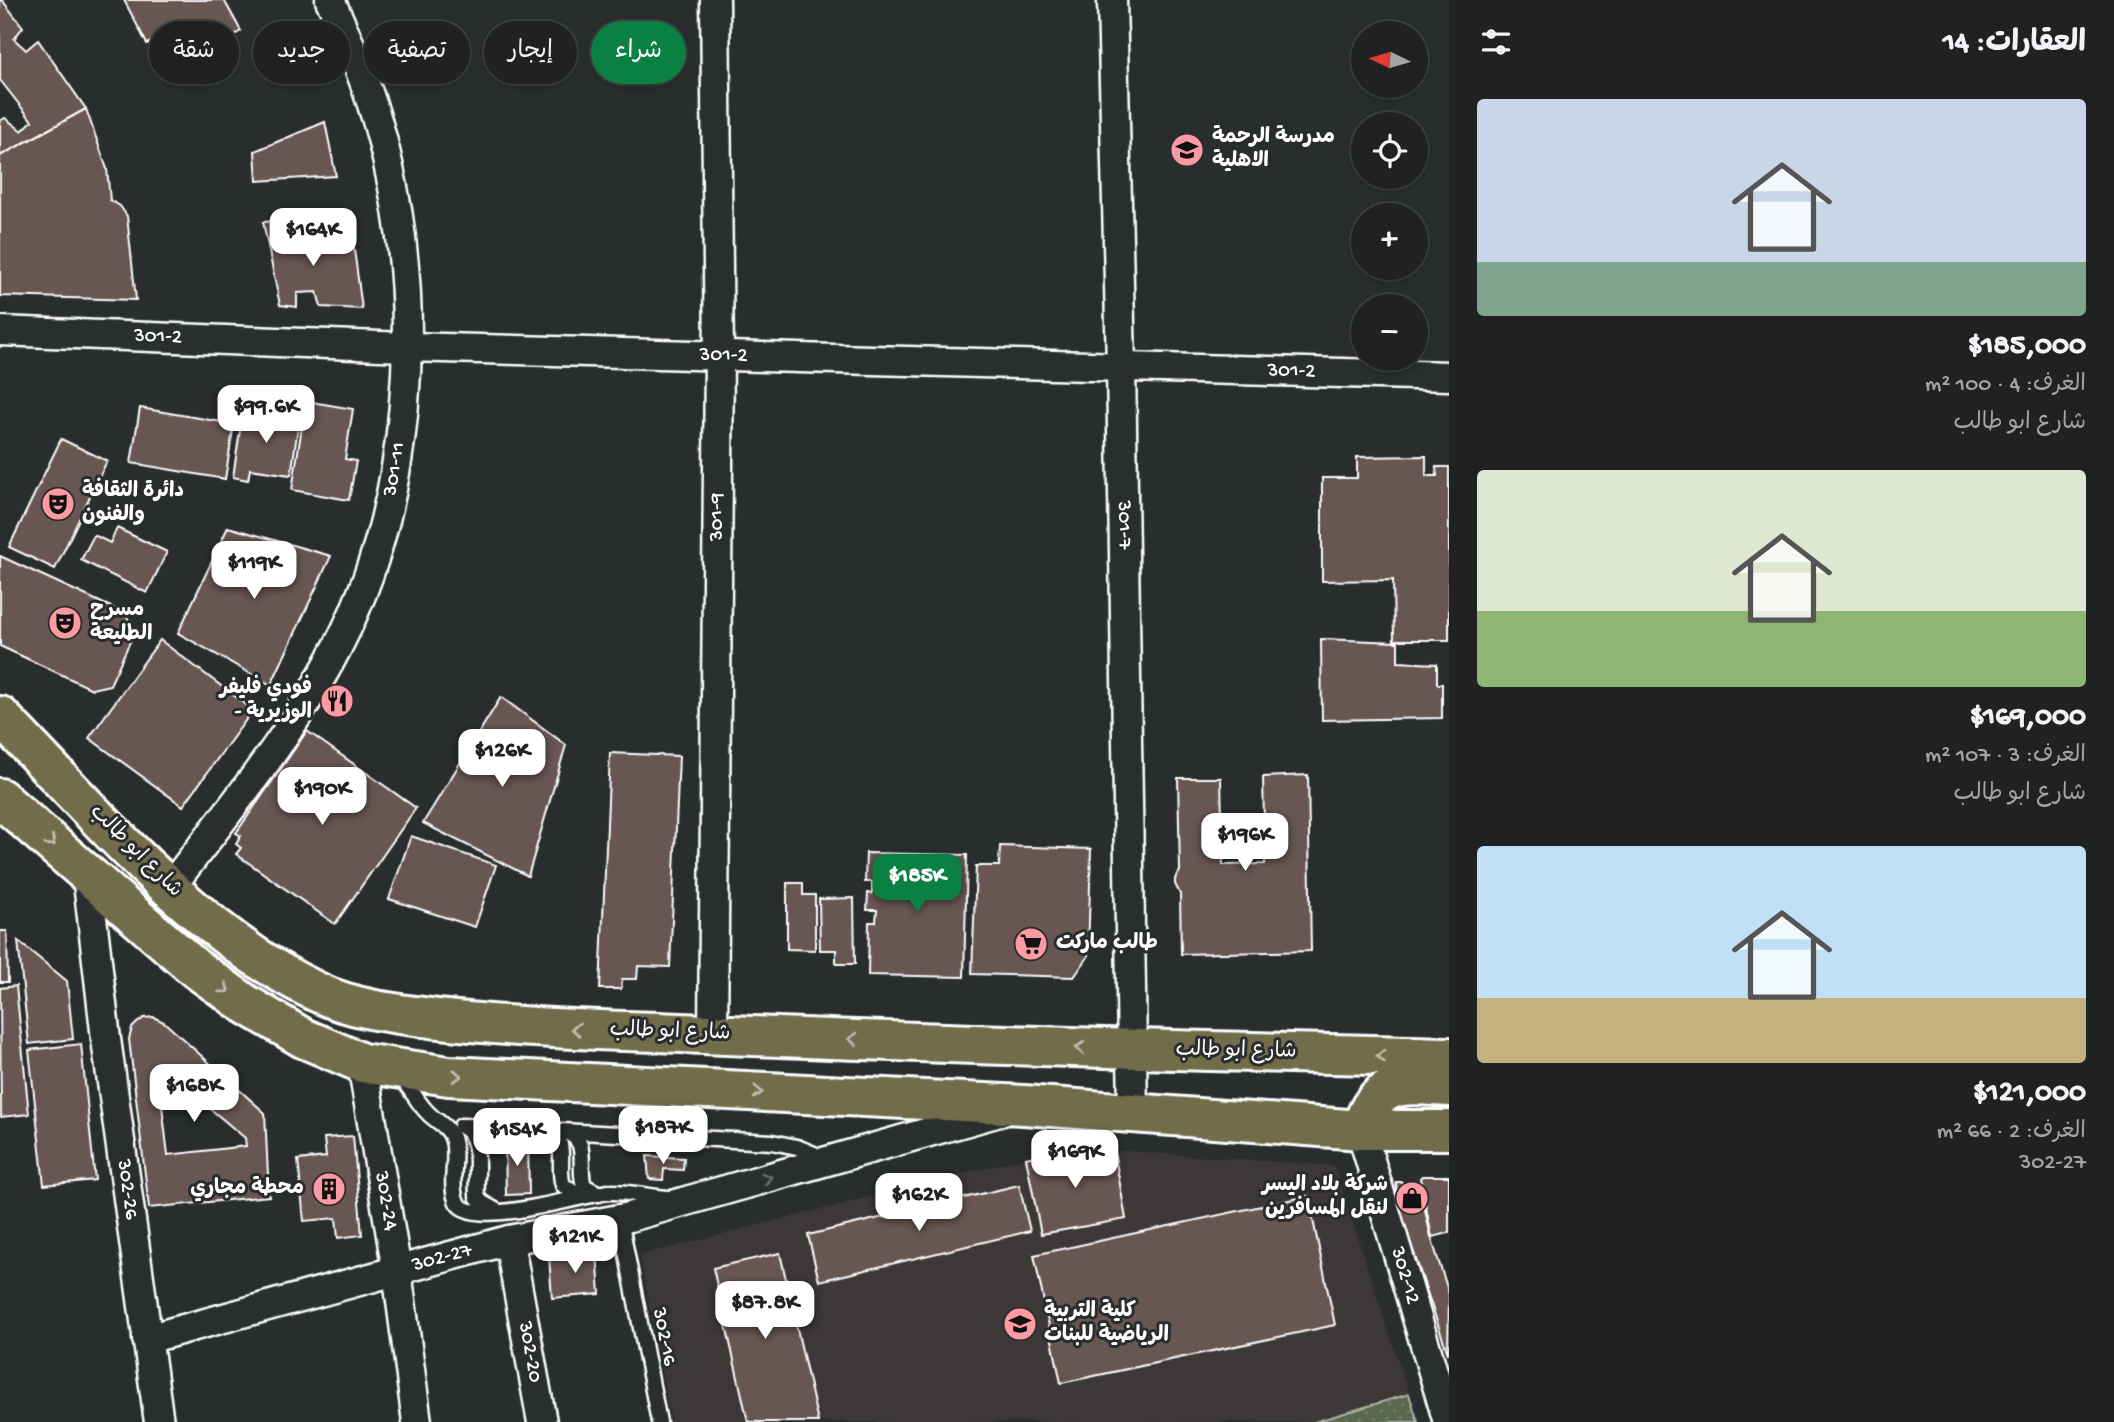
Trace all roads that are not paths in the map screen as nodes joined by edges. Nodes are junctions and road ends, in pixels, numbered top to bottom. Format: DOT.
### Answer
graph roads {
  1 [pos="330,0"];
  2 [pos="715,0"];
  3 [pos="1112,0"];
  4 [pos="0,331"];
  5 [pos="406,347"];
  6 [pos="719,356"];
  7 [pos="1121,365"];
  8 [pos="1449,376"];
  9 [pos="0,716"];
  10 [pos="16,740"];
  11 [pos="0,797"];
  12 [pos="87,874"];
  13 [pos="169,889"];
  14 [pos="713,1035"];
  15 [pos="1133,1050"];
  16 [pos="1449,1057"];
  17 [pos="371,1064"];
  18 [pos="1449,1087"];
  19 [pos="1024,1105"];
  20 [pos="1133,1114"];
  21 [pos="442,1126"];
  22 [pos="464,1126"];
  23 [pos="540,1129"];
  24 [pos="1362,1130"];
  25 [pos="1449,1130"];
  26 [pos="561,1131"];
  27 [pos="829,1161"];
  28 [pos="597,1195"];
  29 [pos="701,1197"];
  30 [pos="620,1219"];
  31 [pos="505,1226"];
  32 [pos="397,1271"];
  33 [pos="147,1339"];
  34 [pos="159,1422"];
  35 [pos="417,1422"];
  36 [pos="542,1422"];
  37 [pos="659,1422"];
  38 [pos="1448,1422"];
  1 -- 5 [label="street, 301-11"];
  2 -- 6 [label="street, 301-9"];
  3 -- 7 [label="street, 301-7"];
  4 -- 5 [label="street, 301-2"];
  5 -- 6 [label="street, 301-2"];
  5 -- 13 [label="street, 301-11"];
  6 -- 7 [label="street, 301-2"];
  6 -- 14 [label="street, 301-9"];
  7 -- 8 [label="street, 301-2"];
  7 -- 15 [label="street, 301-7"];
  9 -- 10 [label="main road, شارع ابو طالب"];
  10 -- 13 [label="main road, شارع ابو طالب"];
  11 -- 12 [label="main road, شارع ابو طالب, one-way"];
  12 -- 17 [label="main road, شارع ابو طالب, one-way"];
  12 -- 33 [label="street, 302-26"];
  14 -- 13 [label="main road, شارع ابو طالب, one-way"];
  15 -- 14 [label="main road, شارع ابو طالب, one-way"];
  16 -- 15 [label="main road, شارع ابو طالب, one-way"];
  15 -- 20 [label="street, 301-7"];
  17 -- 19 [label="main road, شارع ابو طالب, one-way"];
  17 -- 21 [label="lane"];
  17 -- 32 [label="street, 302-24"];
  18 -- 24 [label="main road"];
  19 -- 20 [label="main road, شارع ابو طالب"];
  19 -- 27 [label="street, 302-27"];
  20 -- 24 [label="main road, شارع ابو طالب"];
  21 -- 22 [label="lane"];
  21 -- 31 [label="lane"];
  22 -- 23 [label="lane"];
  22 -- 31 [label="lane"];
  23 -- 26 [label="lane"];
  23 -- 28 [label="lane"];
  24 -- 25 [label="main road, شارع ابو طالب"];
  24 -- 38 [label="street, 302-12"];
  26 -- 27 [label="lane"];
  26 -- 28 [label="lane"];
  29 -- 27 [label="street, 302-27, one-way"];
  28 -- 29 [label="lane"];
  28 -- 31 [label="lane"];
  29 -- 30 [label="street, 302-27"];
  30 -- 31 [label="street, 302-27"];
  30 -- 37 [label="lane, 302-16"];
  31 -- 32 [label="street, 302-27"];
  31 -- 36 [label="street, 302-20"];
  32 -- 33 [label="street, 302-27"];
  32 -- 35 [label="street, 302-24"];
  33 -- 34 [label="street, 302-26"];
}
